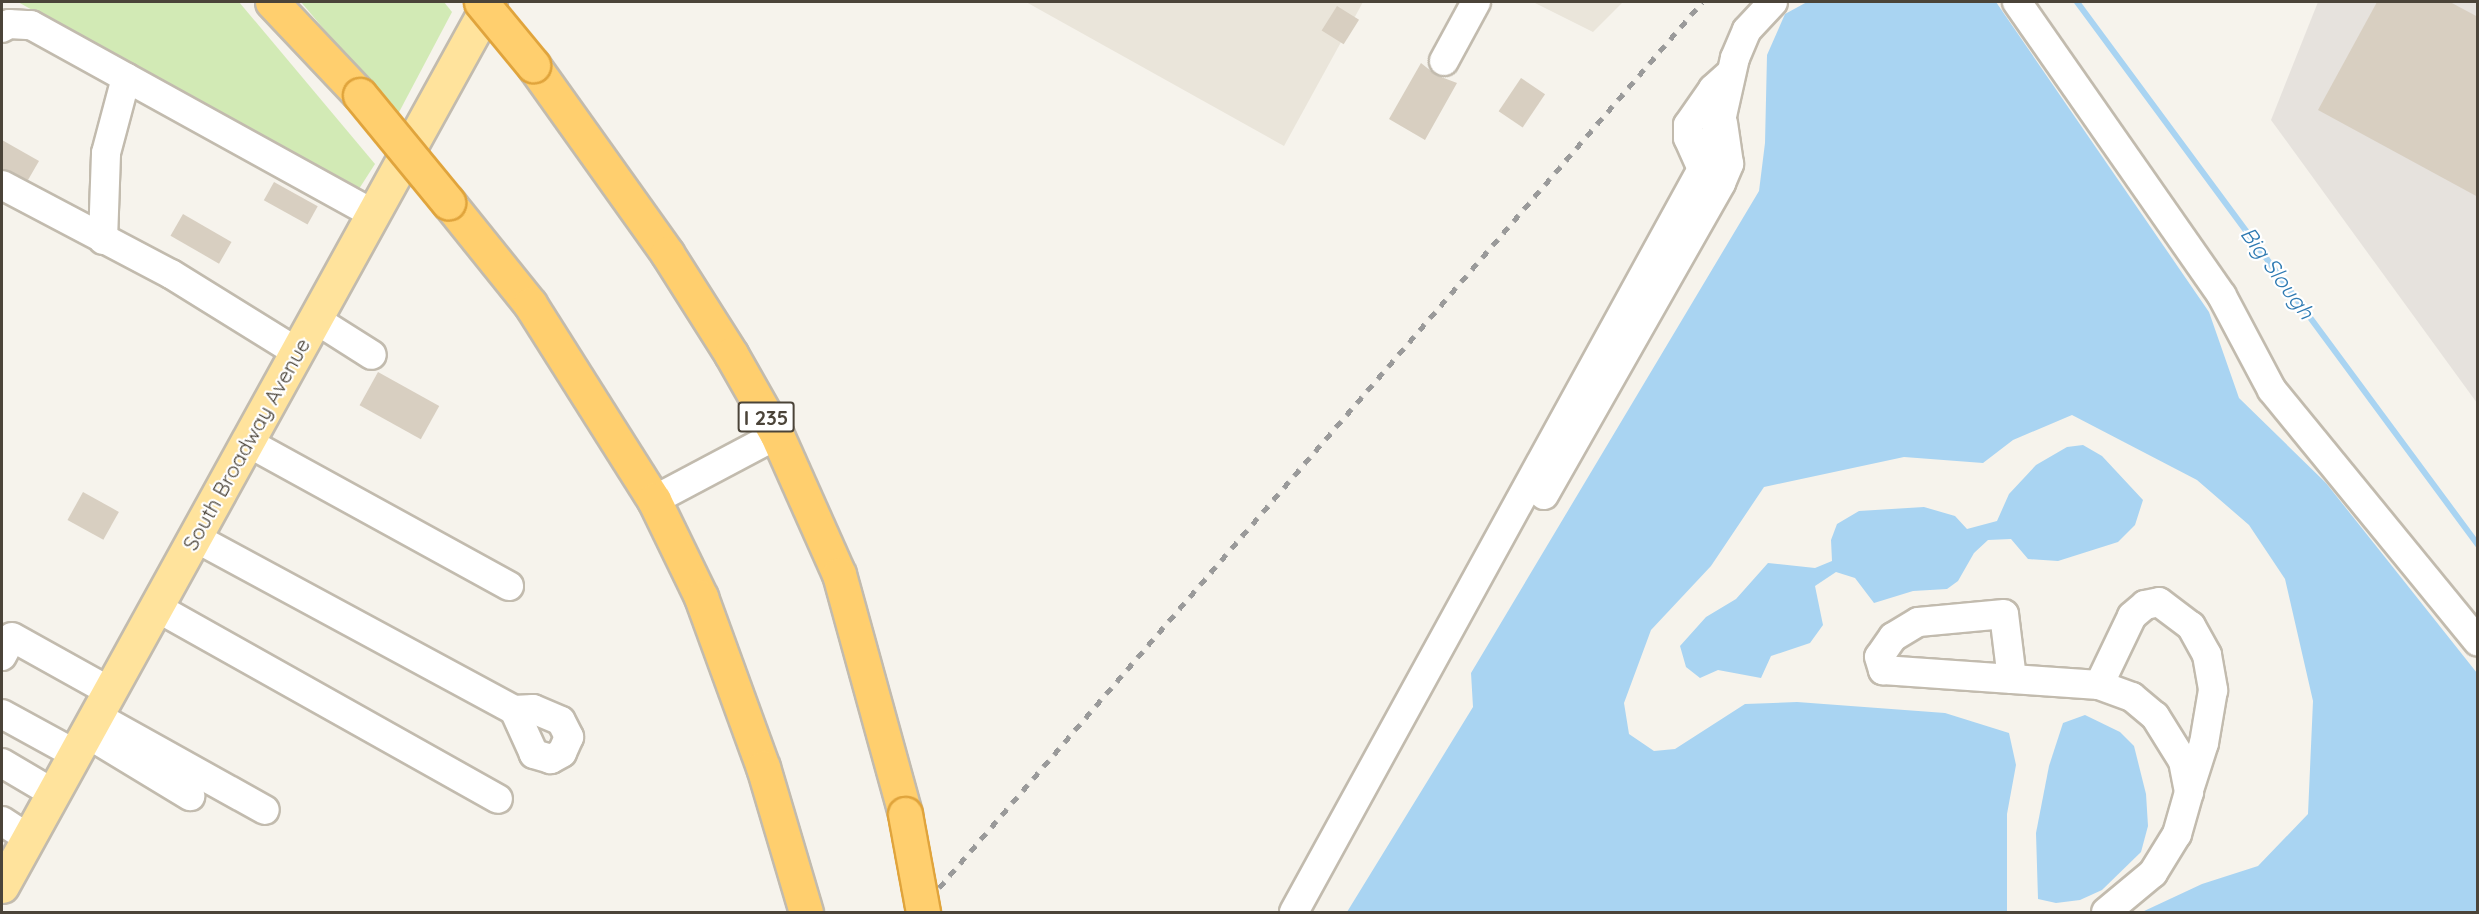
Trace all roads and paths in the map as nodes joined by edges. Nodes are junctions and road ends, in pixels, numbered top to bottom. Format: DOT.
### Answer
graph roads {
  1 [pos="272,2"];
  2 [pos="285,2"];
  3 [pos="481,2"];
  4 [pos="490,2"];
  5 [pos="1476,2"];
  6 [pos="1773,2"];
  7 [pos="2017,2"];
  8 [pos="2,28"];
  9 [pos="1444,61"];
  10 [pos="1731,73"];
  11 [pos="126,78"];
  12 [pos="360,95"];
  13 [pos="1722,116"];
  14 [pos="1702,169"];
  15 [pos="2,185"];
  16 [pos="373,214"];
  17 [pos="103,240"];
  18 [pos="315,319"];
  19 [pos="297,352"];
  20 [pos="372,355"];
  21 [pos="777,435"];
  22 [pos="247,442"];
  23 [pos="654,500"];
  24 [pos="194,537"];
  25 [pos="509,586"];
  26 [pos="156,607"];
  27 [pos="2478,642"];
  28 [pos="2,656"];
  29 [pos="2012,679"];
  30 [pos="2099,685"];
  31 [pos="514,710"];
  32 [pos="2,714"];
  33 [pos="91,724"];
  34 [pos="1380,753"];
  35 [pos="2,763"];
  36 [pos="53,792"];
  37 [pos="2189,792"];
  38 [pos="190,796"];
  39 [pos="498,799"];
  40 [pos="264,810"];
  41 [pos="15,830"];
  42 [pos="2,886"];
  43 [pos="806,912"];
  44 [pos="923,912"];
  45 [pos="1294,912"];
  46 [pos="2106,912"];
  1 -- 12 [label="highway"];
  2 -- 12 [label="highway"];
  3 -- 21 [label="highway, I 235, bridge"];
  4 -- 16 [label="main road, South Broadway Avenue"];
  5 -- 9 [label="lane"];
  6 -- 10 [label="lane"];
  7 -- 27 [label="lane"];
  8 -- 11 [label="lane"];
  10 -- 13 [label="lane"];
  10 -- 14 [label="lane"];
  11 -- 16 [label="lane"];
  11 -- 17 [label="lane"];
  12 -- 23 [label="highway, bridge"];
  13 -- 14 [label="lane"];
  13 -- 34 [label="lane"];
  14 -- 34 [label="lane"];
  15 -- 17 [label="lane"];
  16 -- 18 [label="main road, South Broadway Avenue"];
  17 -- 19 [label="lane"];
  18 -- 19 [label="main road, South Broadway Avenue"];
  18 -- 20 [label="lane"];
  19 -- 22 [label="main road, South Broadway Avenue"];
  21 -- 23 [label="lane"];
  21 -- 44 [label="highway, I 235, bridge"];
  22 -- 24 [label="main road, South Broadway Avenue"];
  22 -- 25 [label="lane"];
  23 -- 43 [label="highway"];
  24 -- 26 [label="main road, South Broadway Avenue"];
  24 -- 31 [label="lane"];
  26 -- 33 [label="main road, South Broadway Avenue"];
  26 -- 39 [label="lane"];
  28 -- 33 [label="lane"];
  29 -- 30 [label="lane"];
  30 -- 37 [label="lane"];
  30 -- 37 [label="lane"];
  32 -- 33 [label="lane"];
  33 -- 36 [label="main road, South Broadway Avenue"];
  33 -- 38 [label="lane"];
  33 -- 40 [label="lane"];
  34 -- 45 [label="lane"];
  35 -- 36 [label="lane"];
  36 -- 41 [label="main road, South Broadway Avenue"];
  37 -- 46 [label="lane"];
  41 -- 42 [label="main road, South Broadway Avenue"];
}
